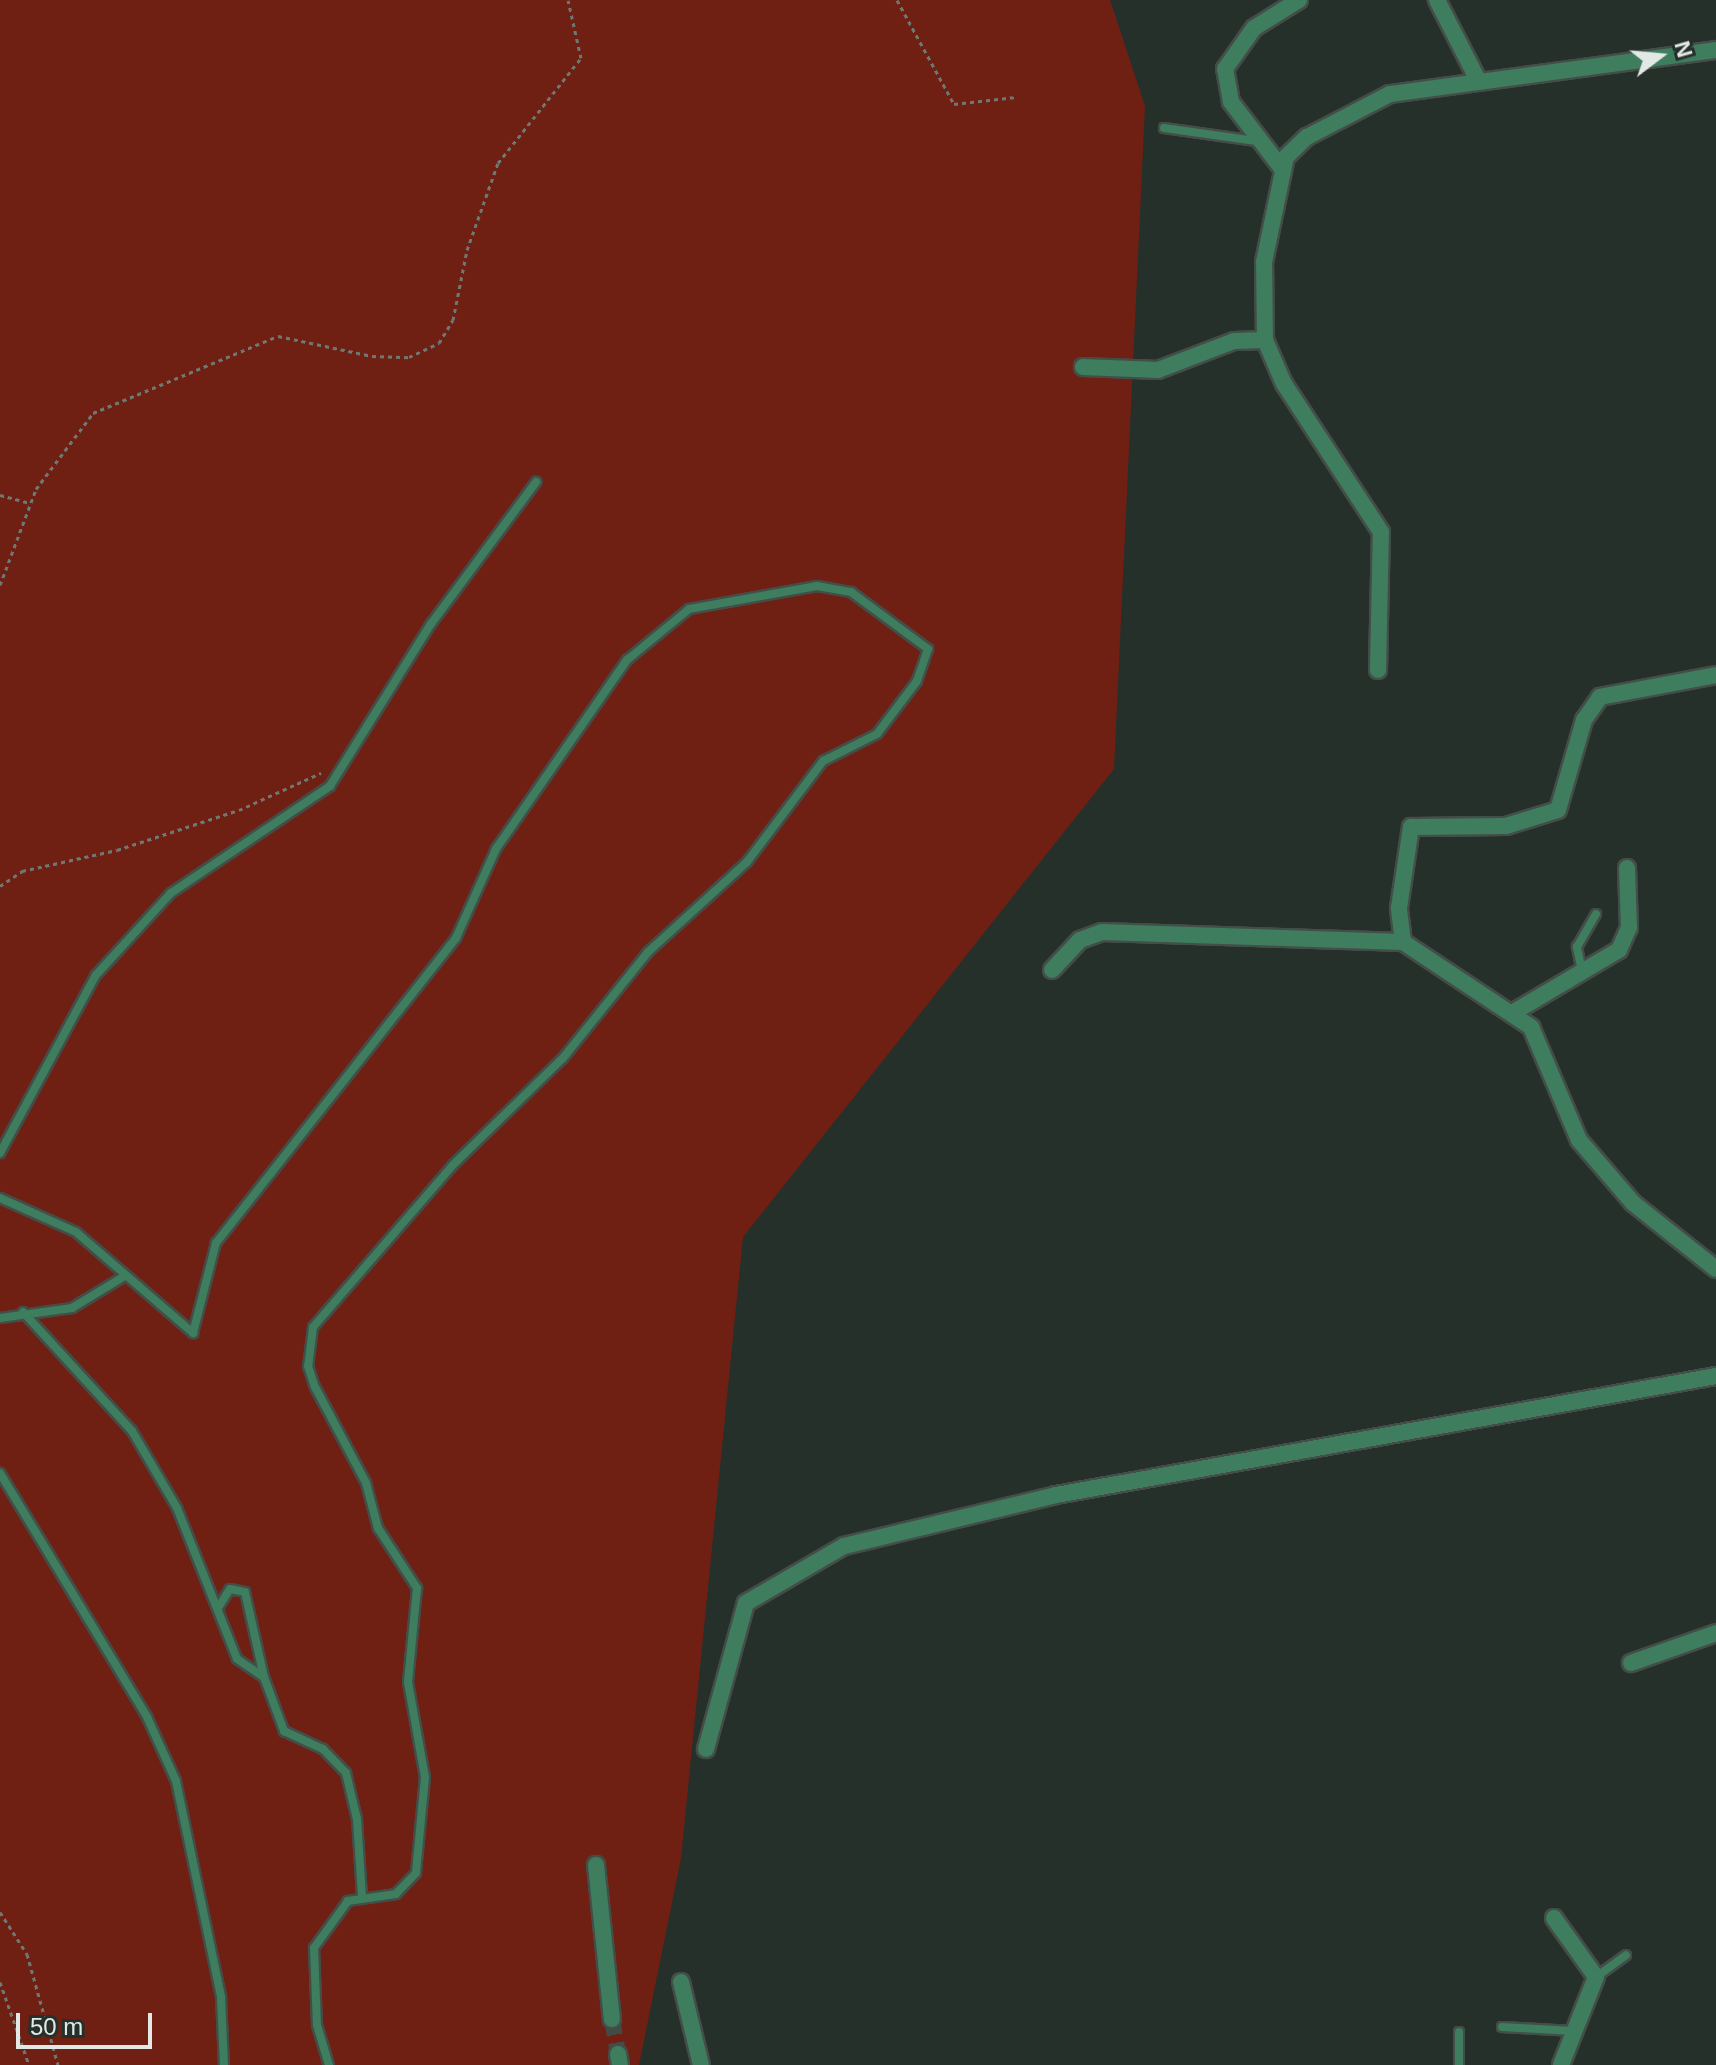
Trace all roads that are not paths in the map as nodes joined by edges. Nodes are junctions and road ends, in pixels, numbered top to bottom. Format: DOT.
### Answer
graph roads {
  1 [pos="1299,0"];
  2 [pos="1437,0"];
  3 [pos="1716,50"];
  4 [pos="1478,80"];
  5 [pos="1164,128"];
  6 [pos="1256,141"];
  7 [pos="1283,170"];
  8 [pos="1265,340"];
  9 [pos="1083,367"];
  10 [pos="536,482"];
  11 [pos="1378,670"];
  12 [pos="1716,675"];
  13 [pos="1627,868"];
  14 [pos="1596,914"];
  15 [pos="1403,942"];
  16 [pos="1052,970"];
  17 [pos="1583,972"];
  18 [pos="1514,1012"];
  19 [pos="0,1153"];
  20 [pos="0,1198"];
  21 [pos="1716,1269"];
  22 [pos="123,1277"];
  23 [pos="23,1312"];
  24 [pos="0,1318"];
  25 [pos="1716,1376"];
  26 [pos="0,1473"];
  27 [pos="218,1608"];
  28 [pos="1716,1633"];
  29 [pos="1631,1663"];
  30 [pos="264,1677"];
  31 [pos="706,1749"];
  32 [pos="596,1865"];
  33 [pos="362,1896"];
  34 [pos="1554,1918"];
  35 [pos="1626,1955"];
  36 [pos="1596,1977"];
  37 [pos="681,1982"];
  38 [pos="612,2019"];
  39 [pos="1502,2027"];
  40 [pos="1579,2031"];
  41 [pos="1459,2032"];
  42 [pos="224,2065"];
  43 [pos="329,2065"];
  44 [pos="701,2065"];
  45 [pos="1459,2065"];
  46 [pos="1561,2065"];
  1 -- 6 [label="street"];
  2 -- 4 [label="street"];
  3 -- 4 [label="street"];
  4 -- 7 [label="street"];
  5 -- 6 [label="lane"];
  6 -- 7 [label="street"];
  7 -- 8 [label="street"];
  8 -- 9 [label="street"];
  8 -- 11 [label="street"];
  10 -- 19 [label="lane"];
  12 -- 15 [label="street"];
  13 -- 17 [label="street"];
  14 -- 17 [label="lane"];
  15 -- 16 [label="street"];
  15 -- 18 [label="street"];
  17 -- 18 [label="street"];
  18 -- 21 [label="street"];
  20 -- 22 [label="lane"];
  22 -- 23 [label="lane"];
  22 -- 33 [label="lane"];
  23 -- 24 [label="lane"];
  23 -- 27 [label="lane"];
  25 -- 31 [label="street"];
  26 -- 42 [label="lane"];
  27 -- 30 [label="lane"];
  27 -- 30 [label="lane"];
  28 -- 29 [label="street"];
  30 -- 33 [label="lane"];
  32 -- 38 [label="street"];
  33 -- 43 [label="lane"];
  34 -- 36 [label="street"];
  35 -- 36 [label="lane"];
  36 -- 40 [label="street"];
  37 -- 44 [label="street"];
  39 -- 40 [label="lane"];
  40 -- 46 [label="street"];
  41 -- 45 [label="lane"];
}
